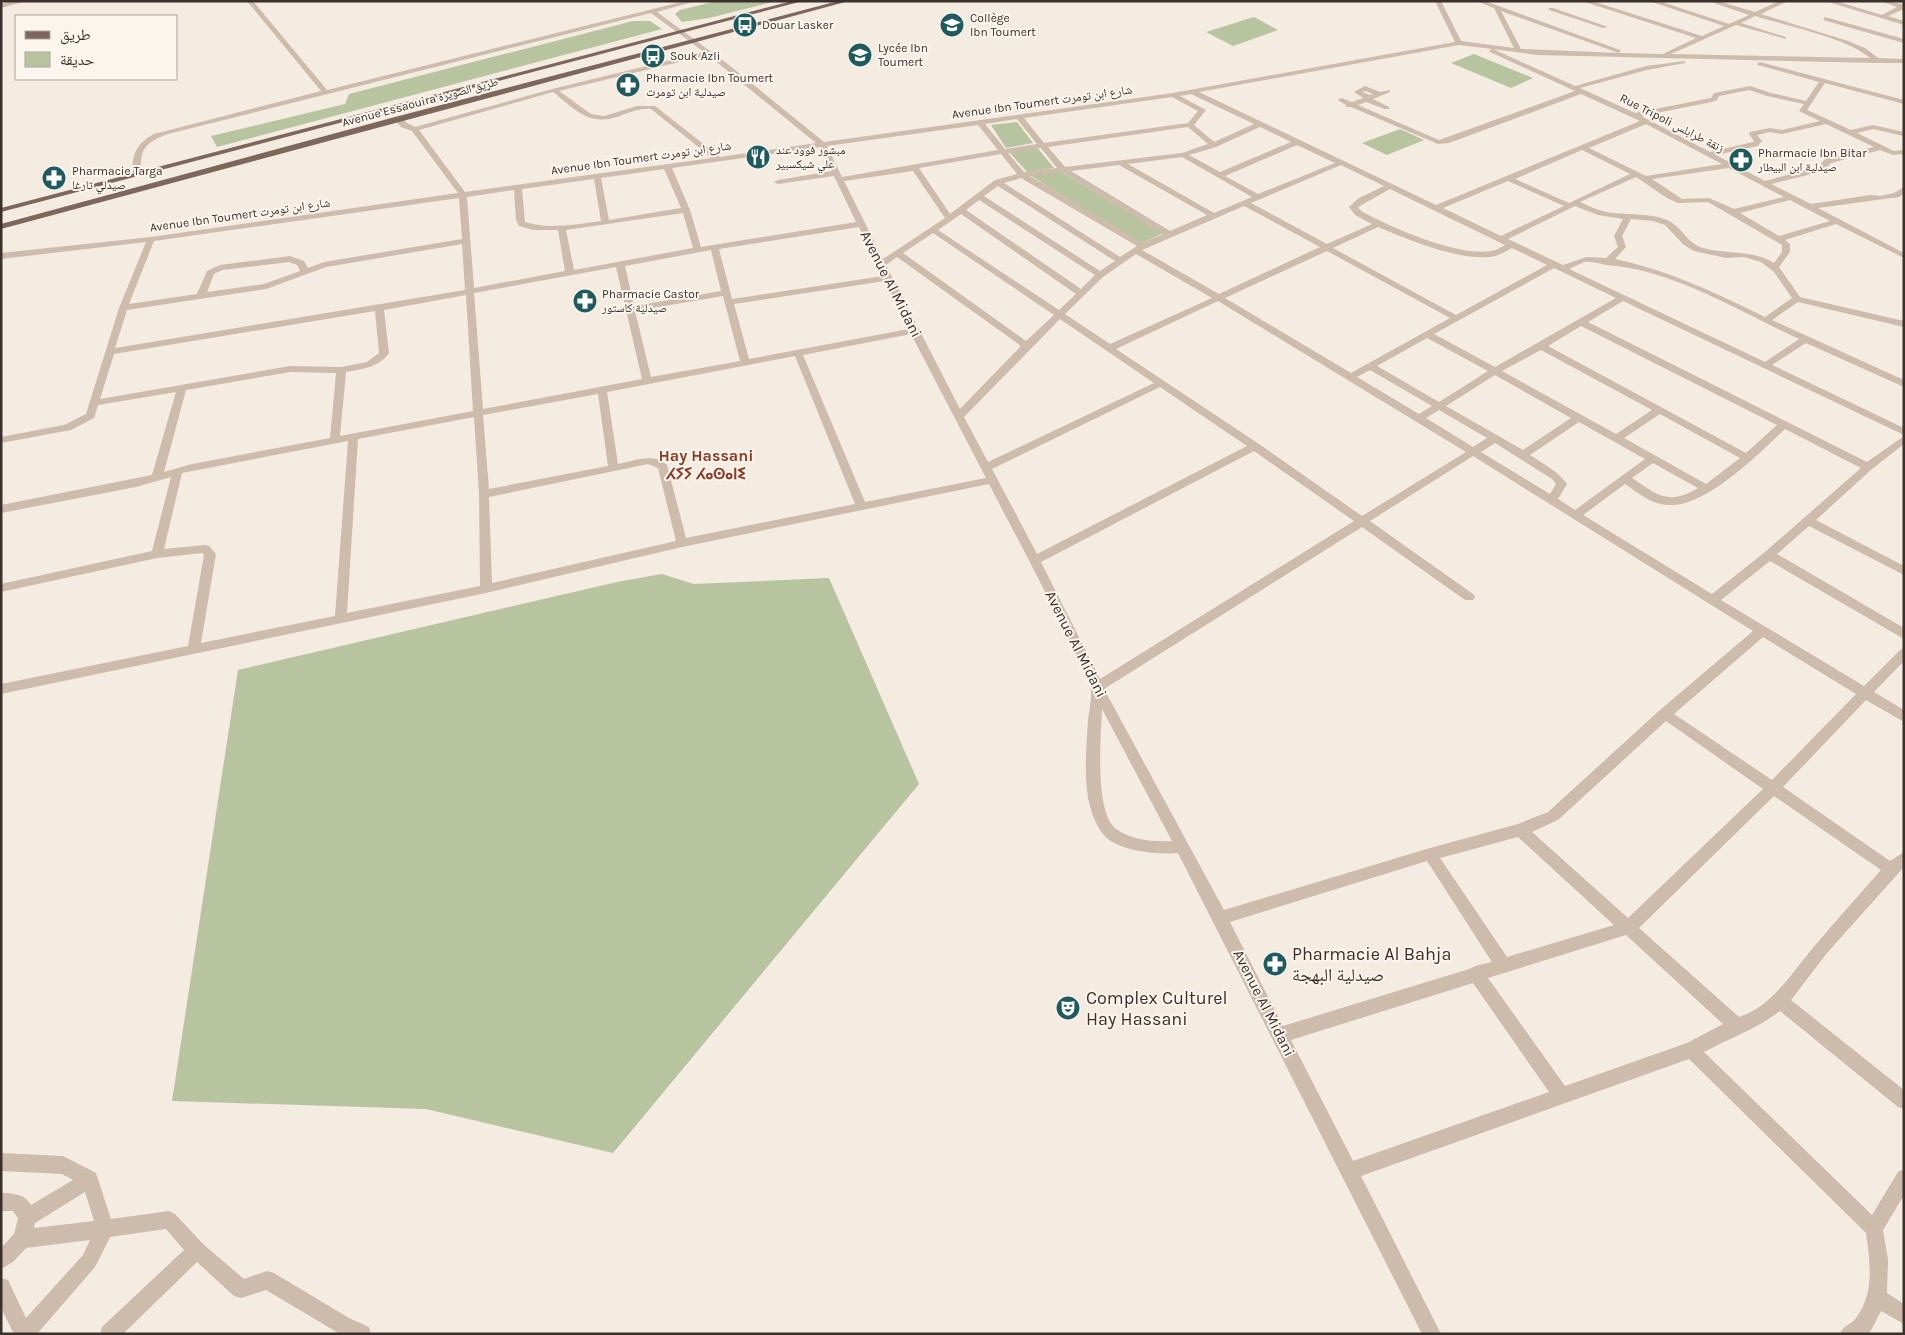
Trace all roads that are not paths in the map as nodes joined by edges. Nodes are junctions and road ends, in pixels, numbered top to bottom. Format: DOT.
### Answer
graph roads {
  1 [pos="23,1"];
  2 [pos="250,1"];
  3 [pos="693,1"];
  4 [pos="800,1"];
  5 [pos="846,1"];
  6 [pos="1438,1"];
  7 [pos="1479,1"];
  8 [pos="1585,1"];
  9 [pos="1652,1"];
  10 [pos="1711,1"];
  11 [pos="1785,1"];
  12 [pos="1828,1"];
  13 [pos="1884,1"];
  14 [pos="1,6"];
  15 [pos="1496,7"];
  16 [pos="1903,7"];
  17 [pos="1551,9"];
  18 [pos="652,11"];
  19 [pos="1756,14"];
  20 [pos="1631,16"];
  21 [pos="1879,16"];
  22 [pos="1826,19"];
  23 [pos="1869,19"];
  24 [pos="1623,20"];
  25 [pos="1862,23"];
  26 [pos="1904,23"];
  27 [pos="1614,24"];
  28 [pos="1733,24"];
  29 [pos="1605,27"];
  30 [pos="1855,27"];
  31 [pos="1598,30"];
  32 [pos="682,32"];
  33 [pos="1847,32"];
  34 [pos="1590,34"];
  35 [pos="1581,38"];
  36 [pos="1702,38"];
  37 [pos="1784,38"];
  38 [pos="695,41"];
  39 [pos="1904,42"];
  40 [pos="1459,43"];
  41 [pos="1480,46"];
  42 [pos="1518,50"];
  43 [pos="709,52"];
  44 [pos="1537,53"];
  45 [pos="1627,54"];
  46 [pos="1665,55"];
  47 [pos="1708,58"];
  48 [pos="1741,59"];
  49 [pos="1877,61"];
  50 [pos="1904,61"];
  51 [pos="1532,70"];
  52 [pos="1823,81"];
  53 [pos="554,90"];
  54 [pos="1578,90"];
  55 [pos="1388,91"];
  56 [pos="324,92"];
  57 [pos="1193,92"];
  58 [pos="1379,94"];
  59 [pos="1173,95"];
  60 [pos="1368,98"];
  61 [pos="1340,100"];
  62 [pos="1904,102"];
  63 [pos="1808,103"];
  64 [pos="1352,104"];
  65 [pos="1342,108"];
  66 [pos="1387,108"];
  67 [pos="1634,115"];
  68 [pos="1019,117"];
  69 [pos="398,119"];
  70 [pos="1646,121"];
  71 [pos="1827,122"];
  72 [pos="981,123"];
  73 [pos="1260,124"];
  74 [pos="1190,125"];
  75 [pos="415,128"];
  76 [pos="1850,132"];
  77 [pos="1904,134"];
  78 [pos="1297,142"];
  79 [pos="822,144"];
  80 [pos="1040,145"];
  81 [pos="1213,145"];
  82 [pos="1581,147"];
  83 [pos="1881,147"];
  84 [pos="1003,151"];
  85 [pos="1902,153"];
  86 [pos="1709,154"];
  87 [pos="1183,155"];
  88 [pos="717,158"];
  89 [pos="1119,162"];
  90 [pos="1340,163"];
  91 [pos="1731,165"];
  92 [pos="667,166"];
  93 [pos="916,168"];
  94 [pos="1062,169"];
  95 [pos="1636,174"];
  96 [pos="138,175"];
  97 [pos="1022,175"];
  98 [pos="597,176"];
  99 [pos="837,176"];
  100 [pos="1218,176"];
  101 [pos="1507,178"];
  102 [pos="1645,178"];
  103 [pos="778,182"];
  104 [pos="998,182"];
  105 [pos="1765,183"];
  106 [pos="1390,186"];
  107 [pos="518,188"];
  108 [pos="1904,189"];
  109 [pos="463,196"];
  110 [pos="978,196"];
  111 [pos="1258,197"];
  112 [pos="1792,197"];
  113 [pos="1245,203"];
  114 [pos="1572,204"];
  115 [pos="1810,207"];
  116 [pos="1437,208"];
  117 [pos="1,210"];
  118 [pos="686,210"];
  119 [pos="960,210"];
  120 [pos="1733,212"];
  121 [pos="1214,216"];
  122 [pos="1628,217"];
  123 [pos="950,219"];
  124 [pos="1837,221"];
  125 [pos="605,222"];
  126 [pos="861,224"];
  127 [pos="1378,224"];
  128 [pos="1,227"];
  129 [pos="562,229"];
  130 [pos="932,230"];
  131 [pos="1169,234"];
  132 [pos="151,239"];
  133 [pos="1502,239"];
  134 [pos="1779,239"];
  135 [pos="466,242"];
  136 [pos="1512,244"];
  137 [pos="1327,246"];
  138 [pos="714,247"];
  139 [pos="1139,248"];
  140 [pos="698,251"];
  141 [pos="898,254"];
  142 [pos="1,256"];
  143 [pos="1904,256"];
  144 [pos="1121,261"];
  145 [pos="1607,262"];
  146 [pos="620,264"];
  147 [pos="881,264"];
  148 [pos="1553,265"];
  149 [pos="1775,267"];
  150 [pos="1562,269"];
  151 [pos="305,272"];
  152 [pos="570,272"];
  153 [pos="1100,275"];
  154 [pos="888,278"];
  155 [pos="471,292"];
  156 [pos="1082,294"];
  157 [pos="202,296"];
  158 [pos="727,297"];
  159 [pos="1218,297"];
  160 [pos="1622,298"];
  161 [pos="1797,299"];
  162 [pos="123,308"];
  163 [pos="379,308"];
  164 [pos="630,308"];
  165 [pos="1060,315"];
  166 [pos="1456,318"];
  167 [pos="1766,320"];
  168 [pos="1582,322"];
  169 [pos="1904,324"];
  170 [pos="914,331"];
  171 [pos="1427,334"];
  172 [pos="1806,339"];
  173 [pos="1027,346"];
  174 [pos="1541,346"];
  175 [pos="1110,348"];
  176 [pos="109,352"];
  177 [pos="798,352"];
  178 [pos="745,362"];
  179 [pos="1372,366"];
  180 [pos="1765,366"];
  181 [pos="341,370"];
  182 [pos="1495,371"];
  183 [pos="1350,377"];
  184 [pos="647,380"];
  185 [pos="1161,383"];
  186 [pos="1904,384"];
  187 [pos="182,387"];
  188 [pos="602,390"];
  189 [pos="93,403"];
  190 [pos="1439,406"];
  191 [pos="1660,410"];
  192 [pos="478,414"];
  193 [pos="959,416"];
  194 [pos="1578,418"];
  195 [pos="1418,419"];
  196 [pos="1784,424"];
  197 [pos="1904,432"];
  198 [pos="353,436"];
  199 [pos="1495,438"];
  200 [pos="1615,439"];
  201 [pos="1904,439"];
  202 [pos="1,440"];
  203 [pos="335,440"];
  204 [pos="1255,446"];
  205 [pos="1474,453"];
  206 [pos="1523,455"];
  207 [pos="1748,458"];
  208 [pos="1651,459"];
  209 [pos="1868,466"];
  210 [pos="613,467"];
  211 [pos="985,468"];
  212 [pos="178,470"];
  213 [pos="158,477"];
  214 [pos="1625,479"];
  215 [pos="991,480"];
  216 [pos="1706,488"];
  217 [pos="484,494"];
  218 [pos="1552,501"];
  219 [pos="861,506"];
  220 [pos="1,509"];
  221 [pos="1575,516"];
  222 [pos="1809,520"];
  223 [pos="1363,521"];
  224 [pos="682,543"];
  225 [pos="157,554"];
  226 [pos="1769,555"];
  227 [pos="1034,561"];
  228 [pos="1904,571"];
  229 [pos="1,588"];
  230 [pos="486,589"];
  231 [pos="1469,597"];
  232 [pos="1712,600"];
  233 [pos="341,618"];
  234 [pos="1902,629"];
  235 [pos="1762,630"];
  236 [pos="194,649"];
  237 [pos="1904,653"];
  238 [pos="1097,687"];
  239 [pos="1,689"];
  240 [pos="1866,694"];
  241 [pos="1665,714"];
  242 [pos="1904,717"];
  243 [pos="1772,788"];
  244 [pos="1520,830"];
  245 [pos="1183,846"];
  246 [pos="1430,854"];
  247 [pos="1904,858"];
  248 [pos="1891,869"];
  249 [pos="1220,918"];
  250 [pos="1629,927"];
  251 [pos="1502,965"];
  252 [pos="1475,973"];
  253 [pos="1780,1001"];
  254 [pos="1737,1026"];
  255 [pos="1280,1035"];
  256 [pos="1691,1050"];
  257 [pos="1562,1096"];
  258 [pos="1904,1102"];
  259 [pos="1,1162"];
  260 [pos="1349,1172"];
  261 [pos="1904,1178"];
  262 [pos="90,1179"];
  263 [pos="1,1202"];
  264 [pos="27,1218"];
  265 [pos="105,1229"];
  266 [pos="1874,1229"];
  267 [pos="21,1239"];
  268 [pos="197,1250"];
  269 [pos="1,1260"];
  270 [pos="1,1287"];
  271 [pos="1878,1298"];
  272 [pos="1904,1315"];
  273 [pos="339,1329"];
  274 [pos="24,1334"];
  275 [pos="109,1334"];
  276 [pos="362,1334"];
  277 [pos="1432,1334"];
  278 [pos="1849,1334"];
  1 -- 14 [label="street"];
  2 -- 56 [label="street"];
  3 -- 18 [label="street"];
  4 -- 32 [label="main road, Avenue Essaouira طريق الصويرة"];
  5 -- 38 [label="main road, Avenue Essaouira طريق الصويرة"];
  6 -- 40 [label="street"];
  7 -- 15 [label="street"];
  8 -- 20 [label="street"];
  9 -- 28 [label="street"];
  10 -- 19 [label="street"];
  11 -- 19 [label="street"];
  12 -- 21 [label="street"];
  13 -- 16 [label="street"];
  15 -- 35 [label="street"];
  15 -- 42 [label="street"];
  16 -- 21 [label="street"];
  17 -- 29 [label="street"];
  18 -- 32 [label="street, Avenue Al Midani"];
  18 -- 56 [label="street"];
  19 -- 28 [label="street"];
  19 -- 49 [label="street"];
  20 -- 24 [label="street"];
  20 -- 36 [label="street"];
  21 -- 23 [label="street"];
  21 -- 26 [label="street"];
  22 -- 30 [label="street"];
  25 -- 30 [label="street"];
  27 -- 29 [label="street"];
  28 -- 36 [label="street"];
  28 -- 37 [label="street"];
  29 -- 31 [label="street"];
  30 -- 33 [label="street"];
  30 -- 39 [label="street"];
  32 -- 38 [label="street, Avenue Al Midani"];
  32 -- 96 [label="main road, Avenue Essaouira طريق الصويرة"];
  34 -- 35 [label="street"];
  35 -- 45 [label="street"];
  36 -- 46 [label="street"];
  38 -- 43 [label="street, Avenue Al Midani"];
  38 -- 69 [label="main road, Avenue Essaouira طريق الصويرة"];
  40 -- 41 [label="street, Avenue Ibn Toumert شارع ابن تومرت"];
  40 -- 57 [label="street, Avenue Ibn Toumert شارع ابن تومرت"];
  41 -- 42 [label="street"];
  41 -- 51 [label="street, Rue Tripoli زنقة طرابلس"];
  42 -- 44 [label="street"];
  43 -- 53 [label="street"];
  43 -- 79 [label="street, Avenue Al Midani"];
  44 -- 45 [label="street"];
  44 -- 51 [label="street"];
  45 -- 46 [label="street"];
  46 -- 47 [label="street"];
  47 -- 48 [label="street"];
  47 -- 54 [label="street"];
  48 -- 49 [label="street"];
  48 -- 52 [label="street"];
  49 -- 50 [label="street"];
  51 -- 54 [label="street, Rue Tripoli زنقة طرابلس"];
  52 -- 62 [label="street"];
  52 -- 63 [label="street"];
  53 -- 75 [label="street"];
  53 -- 88 [label="street"];
  54 -- 64 [label="street"];
  54 -- 67 [label="street, Rue Tripoli زنقة طرابلس"];
  55 -- 58 [label="street"];
  56 -- 96 [label="street"];
  57 -- 59 [label="street, Avenue Ibn Toumert شارع ابن تومرت"];
  57 -- 73 [label="street"];
  58 -- 60 [label="street"];
  58 -- 60 [label="street"];
  59 -- 68 [label="street, Avenue Ibn Toumert شارع ابن تومرت"];
  59 -- 74 [label="street"];
  60 -- 64 [label="street"];
  60 -- 66 [label="street"];
  61 -- 64 [label="street"];
  63 -- 67 [label="street"];
  63 -- 71 [label="street"];
  64 -- 65 [label="street"];
  67 -- 70 [label="street, Rue Tripoli زنقة طرابلس"];
  68 -- 72 [label="street, Avenue Ibn Toumert شارع ابن تومرت"];
  68 -- 80 [label="street"];
  69 -- 75 [label="street"];
  69 -- 128 [label="main road, Avenue Essaouira طريق الصويرة"];
  70 -- 82 [label="street"];
  70 -- 86 [label="street, Rue Tripoli زنقة طرابلس"];
  71 -- 76 [label="street"];
  71 -- 86 [label="street"];
  72 -- 79 [label="street, Avenue Ibn Toumert شارع ابن تومرت"];
  72 -- 84 [label="street"];
  73 -- 78 [label="street"];
  73 -- 81 [label="street"];
  74 -- 80 [label="street"];
  74 -- 81 [label="street"];
  75 -- 109 [label="street"];
  76 -- 77 [label="street"];
  76 -- 83 [label="street"];
  78 -- 90 [label="street"];
  78 -- 100 [label="street"];
  79 -- 88 [label="street, Avenue Ibn Toumert شارع ابن تومرت"];
  79 -- 99 [label="street, Avenue Al Midani"];
  80 -- 84 [label="street"];
  80 -- 94 [label="street"];
  81 -- 87 [label="street"];
  82 -- 95 [label="street"];
  82 -- 101 [label="street"];
  83 -- 85 [label="street"];
  83 -- 105 [label="street"];
  84 -- 93 [label="street"];
  84 -- 97 [label="street"];
  86 -- 91 [label="street, Rue Tripoli زنقة طرابلس"];
  87 -- 89 [label="street"];
  87 -- 100 [label="street"];
  88 -- 92 [label="street, Avenue Ibn Toumert شارع ابن تومرت"];
  89 -- 94 [label="street"];
  89 -- 121 [label="street"];
  90 -- 106 [label="street"];
  90 -- 111 [label="street"];
  91 -- 102 [label="street"];
  91 -- 105 [label="street, Rue Tripoli زنقة طرابلس"];
  92 -- 98 [label="street, Avenue Ibn Toumert شارع ابن تومرت"];
  92 -- 118 [label="street"];
  93 -- 99 [label="street"];
  93 -- 123 [label="street"];
  94 -- 97 [label="street"];
  94 -- 131 [label="street"];
  95 -- 102 [label="street"];
  95 -- 114 [label="street"];
  96 -- 117 [label="main road, Avenue Essaouira طريق الصويرة"];
  97 -- 104 [label="street"];
  97 -- 139 [label="street"];
  98 -- 107 [label="street, Avenue Ibn Toumert شارع ابن تومرت"];
  98 -- 125 [label="street"];
  99 -- 103 [label="street"];
  99 -- 126 [label="street, Avenue Al Midani"];
  100 -- 111 [label="street"];
  101 -- 114 [label="street"];
  101 -- 116 [label="street"];
  102 -- 120 [label="street"];
  104 -- 110 [label="street"];
  104 -- 144 [label="street"];
  105 -- 112 [label="street, Rue Tripoli زنقة طرابلس"];
  106 -- 116 [label="street"];
  106 -- 127 [label="street"];
  107 -- 109 [label="street, Avenue Ibn Toumert شارع ابن تومرت"];
  107 -- 129 [label="street"];
  108 -- 115 [label="street"];
  109 -- 132 [label="street, Avenue Ibn Toumert شارع ابن تومرت"];
  109 -- 135 [label="street"];
  110 -- 119 [label="street"];
  110 -- 153 [label="street"];
  111 -- 113 [label="street"];
  112 -- 115 [label="street, Rue Tripoli زنقة طرابلس"];
  112 -- 120 [label="street"];
  113 -- 121 [label="street"];
  113 -- 137 [label="street"];
  114 -- 122 [label="street"];
  114 -- 133 [label="street"];
  115 -- 124 [label="street, Rue Tripoli زنقة طرابلس"];
  116 -- 133 [label="street"];
  118 -- 125 [label="street"];
  118 -- 140 [label="street"];
  119 -- 123 [label="street"];
  119 -- 156 [label="street"];
  120 -- 134 [label="street"];
  121 -- 131 [label="street"];
  122 -- 145 [label="street"];
  122 -- 149 [label="street"];
  123 -- 130 [label="street"];
  124 -- 134 [label="street"];
  124 -- 143 [label="street, Rue Tripoli زنقة طرابلس"];
  125 -- 129 [label="street"];
  126 -- 138 [label="street"];
  126 -- 147 [label="street, Avenue Al Midani"];
  127 -- 136 [label="street"];
  127 -- 137 [label="street"];
  129 -- 152 [label="street"];
  130 -- 141 [label="street"];
  130 -- 165 [label="street"];
  131 -- 139 [label="street"];
  132 -- 142 [label="street, Avenue Ibn Toumert شارع ابن تومرت"];
  132 -- 162 [label="street"];
  133 -- 136 [label="street"];
  134 -- 149 [label="street"];
  135 -- 151 [label="street"];
  135 -- 155 [label="street"];
  136 -- 148 [label="street"];
  137 -- 159 [label="street"];
  137 -- 166 [label="street"];
  138 -- 140 [label="street"];
  138 -- 158 [label="street"];
  139 -- 144 [label="street"];
  139 -- 159 [label="street"];
  140 -- 146 [label="street"];
  141 -- 147 [label="street"];
  141 -- 173 [label="street"];
  144 -- 153 [label="street"];
  145 -- 150 [label="street"];
  145 -- 167 [label="street"];
  146 -- 152 [label="street"];
  146 -- 164 [label="street"];
  147 -- 154 [label="street, Avenue Al Midani"];
  148 -- 150 [label="street"];
  148 -- 166 [label="street"];
  149 -- 161 [label="street"];
  150 -- 160 [label="street"];
  151 -- 157 [label="street"];
  151 -- 157 [label="street"];
  152 -- 155 [label="street"];
  153 -- 156 [label="street"];
  154 -- 158 [label="street"];
  154 -- 170 [label="street, Avenue Al Midani"];
  155 -- 163 [label="street"];
  155 -- 192 [label="street"];
  156 -- 165 [label="street"];
  157 -- 162 [label="street"];
  158 -- 164 [label="street"];
  158 -- 178 [label="street"];
  159 -- 175 [label="street"];
  159 -- 183 [label="street"];
  160 -- 168 [label="street"];
  160 -- 180 [label="street"];
  161 -- 167 [label="street"];
  161 -- 169 [label="street"];
  162 -- 176 [label="street"];
  163 -- 176 [label="street"];
  163 -- 181 [label="street"];
  164 -- 184 [label="street"];
  165 -- 173 [label="street"];
  165 -- 175 [label="street"];
  166 -- 171 [label="street"];
  167 -- 172 [label="street"];
  168 -- 174 [label="street"];
  168 -- 196 [label="street"];
  170 -- 177 [label="street"];
  170 -- 193 [label="street, Avenue Al Midani"];
  171 -- 179 [label="street"];
  171 -- 182 [label="street"];
  172 -- 180 [label="street"];
  172 -- 186 [label="street"];
  173 -- 193 [label="street"];
  174 -- 182 [label="street"];
  174 -- 191 [label="street"];
  175 -- 185 [label="street"];
  176 -- 189 [label="street"];
  177 -- 178 [label="street"];
  177 -- 219 [label="street"];
  178 -- 184 [label="street"];
  179 -- 183 [label="street"];
  179 -- 190 [label="street"];
  180 -- 197 [label="street"];
  181 -- 187 [label="street"];
  181 -- 203 [label="street"];
  182 -- 190 [label="street"];
  182 -- 194 [label="street"];
  183 -- 195 [label="street"];
  184 -- 188 [label="street"];
  185 -- 204 [label="street"];
  185 -- 211 [label="street"];
  187 -- 189 [label="street"];
  187 -- 213 [label="street"];
  188 -- 192 [label="street"];
  188 -- 210 [label="street"];
  189 -- 202 [label="street"];
  190 -- 195 [label="street"];
  190 -- 199 [label="street"];
  191 -- 200 [label="street"];
  191 -- 207 [label="street"];
  192 -- 198 [label="street"];
  192 -- 217 [label="street"];
  193 -- 211 [label="street, Avenue Al Midani"];
  194 -- 200 [label="street"];
  194 -- 206 [label="street"];
  195 -- 205 [label="street"];
  196 -- 207 [label="street"];
  196 -- 209 [label="street"];
  198 -- 203 [label="street"];
  198 -- 233 [label="street"];
  199 -- 205 [label="street"];
  199 -- 206 [label="street"];
  200 -- 208 [label="street"];
  201 -- 209 [label="street"];
  203 -- 212 [label="street"];
  204 -- 223 [label="street"];
  204 -- 227 [label="street"];
  205 -- 218 [label="street"];
  205 -- 223 [label="street"];
  206 -- 218 [label="street"];
  207 -- 216 [label="street"];
  208 -- 214 [label="street"];
  208 -- 216 [label="street"];
  209 -- 222 [label="street"];
  210 -- 217 [label="street"];
  210 -- 224 [label="street"];
  211 -- 215 [label="street, Avenue Al Midani"];
  212 -- 213 [label="street"];
  212 -- 225 [label="street"];
  213 -- 220 [label="street"];
  214 -- 216 [label="street"];
  214 -- 221 [label="street"];
  215 -- 219 [label="street"];
  215 -- 227 [label="street, Avenue Al Midani"];
  217 -- 230 [label="street"];
  218 -- 221 [label="street"];
  219 -- 224 [label="street"];
  221 -- 232 [label="street"];
  222 -- 226 [label="street"];
  222 -- 228 [label="street"];
  223 -- 231 [label="street"];
  223 -- 238 [label="street"];
  224 -- 230 [label="street"];
  225 -- 229 [label="street"];
  225 -- 236 [label="street"];
  226 -- 232 [label="street"];
  226 -- 234 [label="street"];
  227 -- 238 [label="street, Avenue Al Midani"];
  230 -- 233 [label="street"];
  232 -- 235 [label="street"];
  233 -- 236 [label="street"];
  235 -- 240 [label="street"];
  235 -- 241 [label="street"];
  236 -- 239 [label="street"];
  237 -- 240 [label="street"];
  238 -- 245 [label="street, Avenue Al Midani"];
  238 -- 245 [label="street"];
  240 -- 242 [label="street"];
  240 -- 243 [label="street"];
  241 -- 243 [label="street"];
  241 -- 244 [label="street"];
  243 -- 248 [label="street"];
  243 -- 250 [label="street"];
  244 -- 246 [label="street"];
  244 -- 250 [label="street"];
  245 -- 249 [label="street, Avenue Al Midani"];
  246 -- 249 [label="street"];
  246 -- 251 [label="street"];
  247 -- 248 [label="street"];
  248 -- 253 [label="street"];
  249 -- 255 [label="street, Avenue Al Midani"];
  250 -- 251 [label="street"];
  250 -- 254 [label="street"];
  251 -- 252 [label="street"];
  252 -- 255 [label="street"];
  252 -- 257 [label="street"];
  253 -- 254 [label="street"];
  253 -- 258 [label="street"];
  254 -- 256 [label="street"];
  255 -- 260 [label="street, Avenue Al Midani"];
  256 -- 257 [label="street"];
  256 -- 266 [label="street"];
  257 -- 260 [label="street"];
  259 -- 262 [label="street"];
  260 -- 277 [label="street, Avenue Al Midani"];
  261 -- 266 [label="street"];
  262 -- 264 [label="street"];
  262 -- 265 [label="street"];
  263 -- 264 [label="street"];
  264 -- 267 [label="street"];
  265 -- 267 [label="street"];
  265 -- 268 [label="street"];
  265 -- 274 [label="street"];
  266 -- 271 [label="street"];
  267 -- 269 [label="street"];
  268 -- 273 [label="street"];
  268 -- 275 [label="street"];
  270 -- 274 [label="street"];
  271 -- 272 [label="street"];
  271 -- 278 [label="street"];
  273 -- 276 [label="street"];
}
